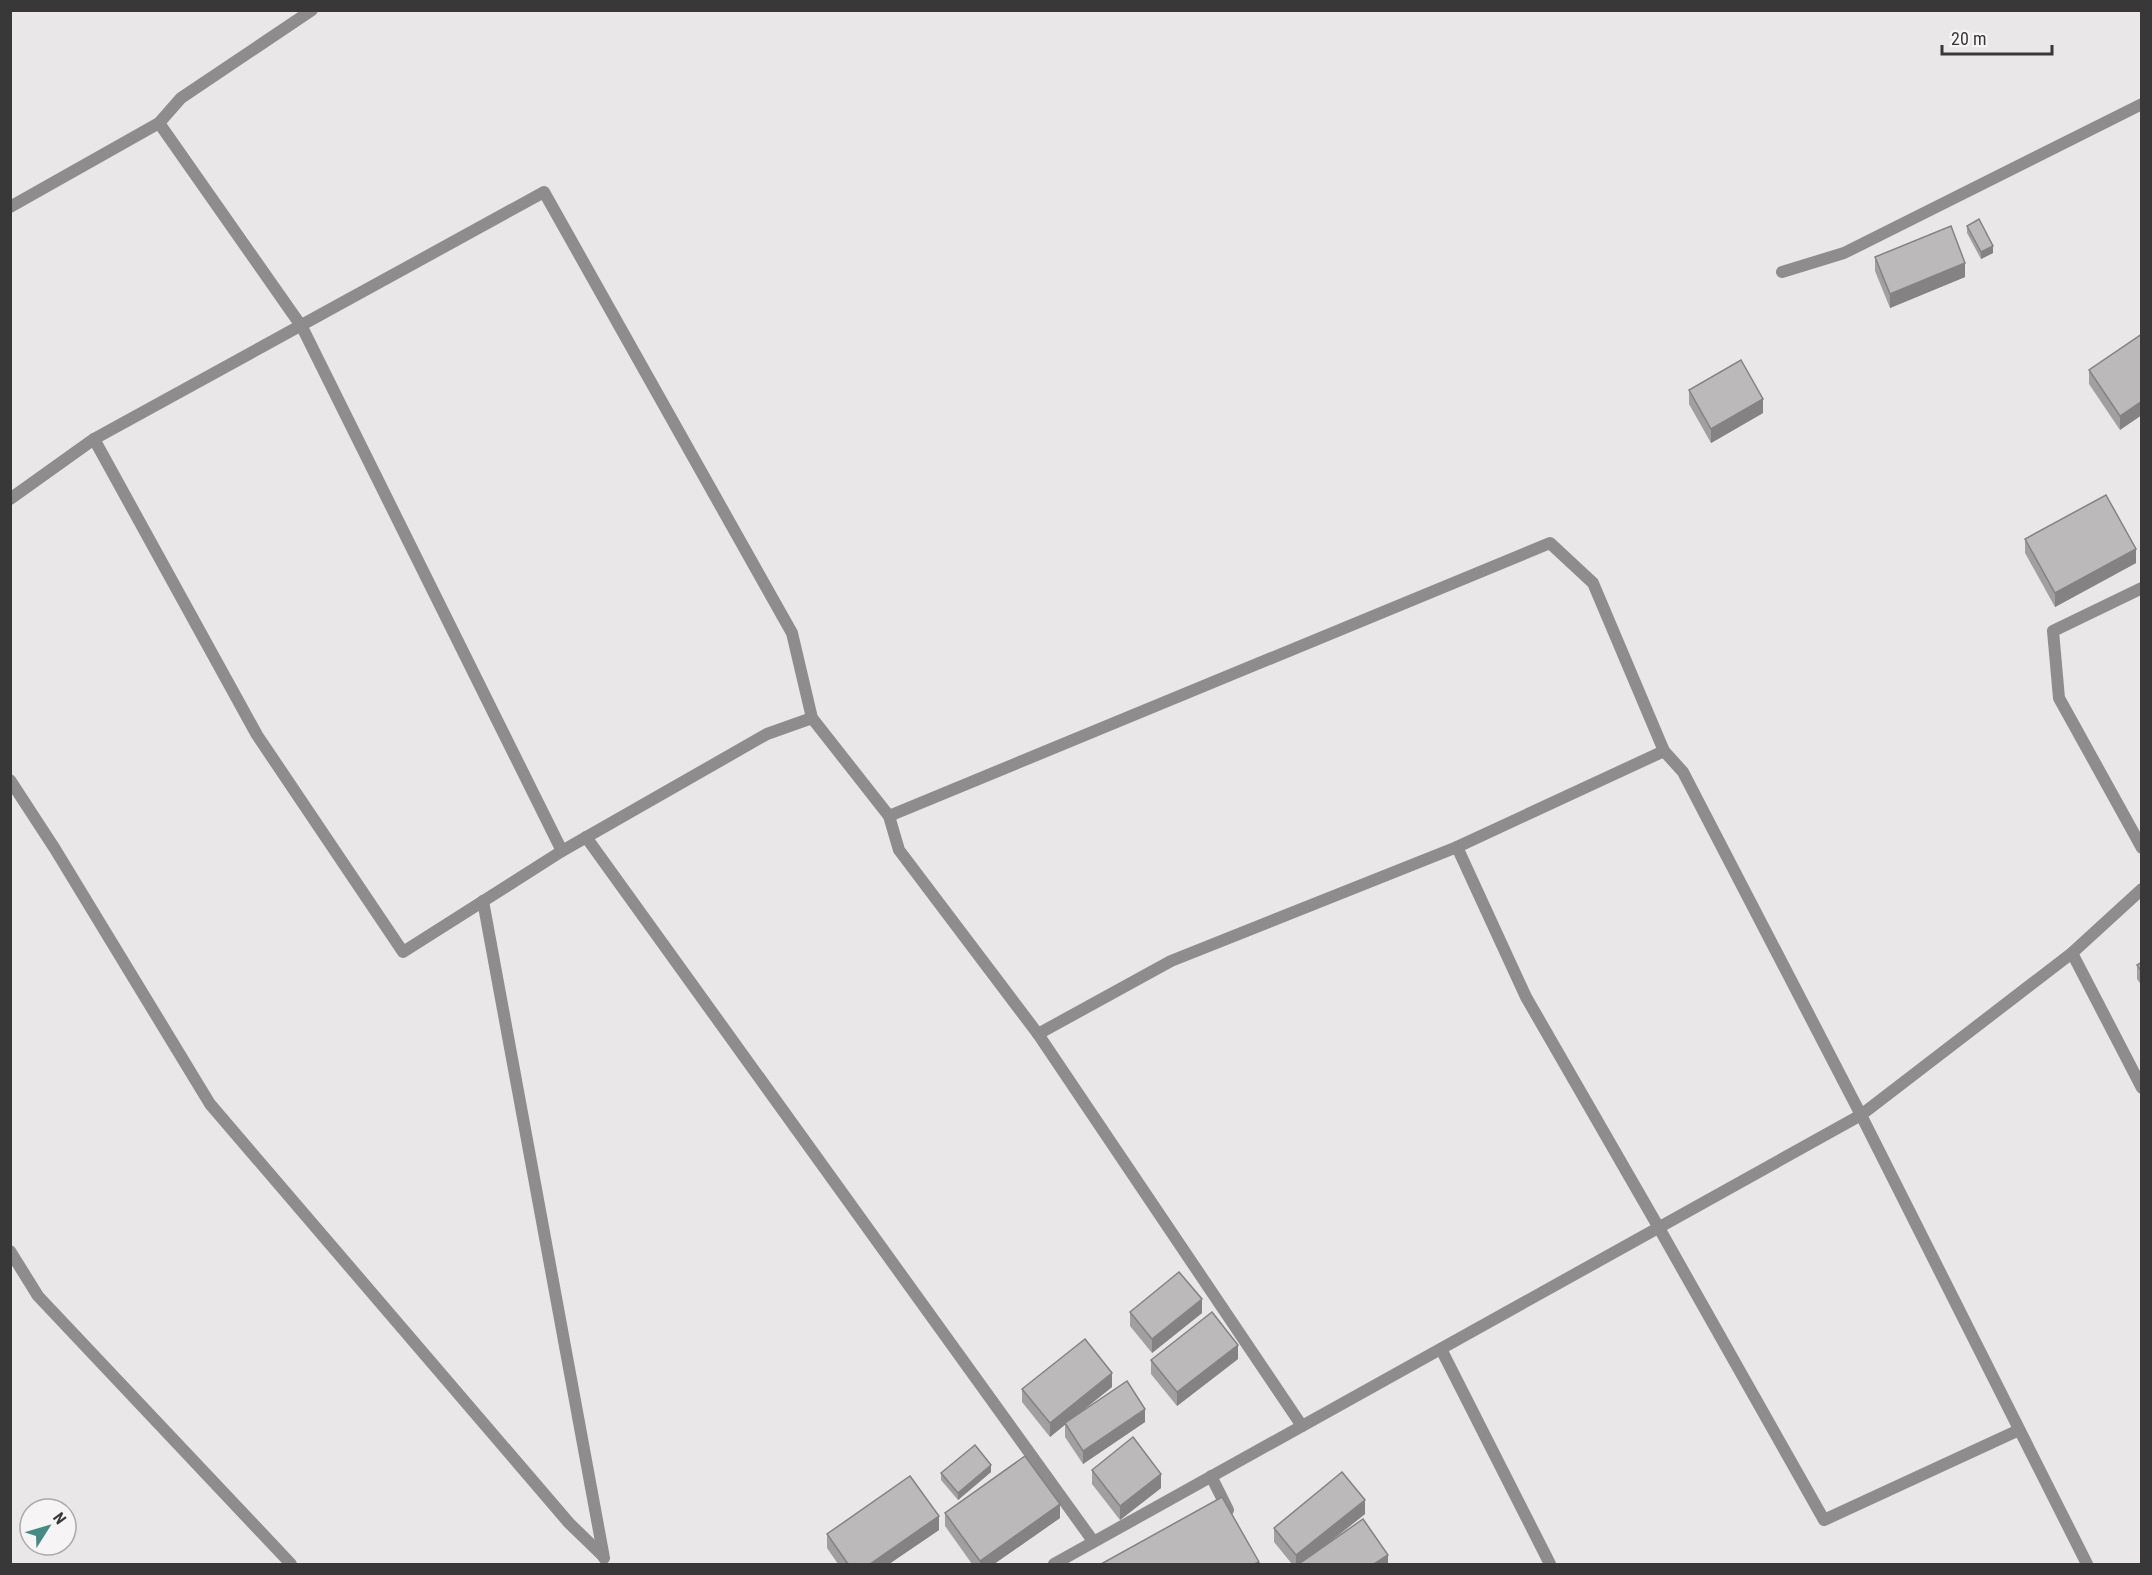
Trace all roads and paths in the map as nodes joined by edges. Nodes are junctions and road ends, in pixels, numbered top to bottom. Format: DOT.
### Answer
graph roads {
  1 [pos="312,10"];
  2 [pos="2142,104"];
  3 [pos="159,123"];
  4 [pos="10,207"];
  5 [pos="1782,272"];
  6 [pos="302,327"];
  7 [pos="94,439"];
  8 [pos="10,499"];
  9 [pos="2142,588"];
  10 [pos="812,718"];
  11 [pos="1664,751"];
  12 [pos="10,780"];
  13 [pos="890,816"];
  14 [pos="586,837"];
  15 [pos="1457,848"];
  16 [pos="2142,848"];
  17 [pos="562,851"];
  18 [pos="2142,889"];
  19 [pos="483,901"];
  20 [pos="2072,953"];
  21 [pos="1038,1034"];
  22 [pos="2142,1088"];
  23 [pos="1861,1115"];
  24 [pos="1659,1228"];
  25 [pos="10,1251"];
  26 [pos="1441,1349"];
  27 [pos="1302,1426"];
  28 [pos="2019,1430"];
  29 [pos="1211,1476"];
  30 [pos="1236,1525"];
  31 [pos="1093,1541"];
  32 [pos="604,1560"];
  33 [pos="291,1564"];
  34 [pos="1054,1564"];
  35 [pos="1550,1564"];
  36 [pos="2087,1564"];
  1 -- 3 [label="street"];
  2 -- 5 [label="street"];
  3 -- 4 [label="street"];
  3 -- 6 [label="street"];
  6 -- 7 [label="street"];
  6 -- 10 [label="street"];
  6 -- 17 [label="street"];
  7 -- 8 [label="street"];
  7 -- 19 [label="street"];
  9 -- 16 [label="street"];
  10 -- 13 [label="street"];
  10 -- 14 [label="street"];
  11 -- 13 [label="street"];
  11 -- 15 [label="street"];
  11 -- 23 [label="street"];
  12 -- 32 [label="street"];
  13 -- 21 [label="street"];
  14 -- 17 [label="street"];
  14 -- 31 [label="street"];
  15 -- 21 [label="street"];
  15 -- 24 [label="street"];
  17 -- 19 [label="street"];
  18 -- 20 [label="street"];
  19 -- 32 [label="street"];
  20 -- 22 [label="street"];
  20 -- 23 [label="street"];
  21 -- 27 [label="street"];
  23 -- 24 [label="street"];
  23 -- 28 [label="street"];
  24 -- 26 [label="street"];
  24 -- 28 [label="street"];
  25 -- 33 [label="street"];
  26 -- 27 [label="street"];
  26 -- 35 [label="street"];
  27 -- 29 [label="street"];
  28 -- 36 [label="street"];
  29 -- 30 [label="street"];
  29 -- 31 [label="street"];
  31 -- 34 [label="street"];
}
